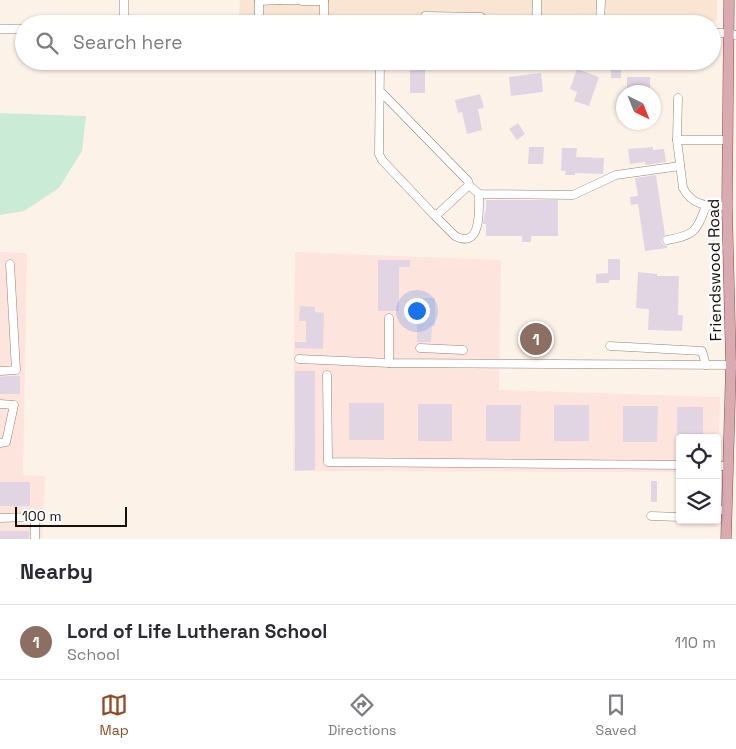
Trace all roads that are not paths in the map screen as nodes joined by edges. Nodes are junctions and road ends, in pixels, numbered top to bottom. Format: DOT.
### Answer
graph roads {
  1 [pos="124,0"];
  2 [pos="259,0"];
  3 [pos="280,0"];
  4 [pos="302,0"];
  5 [pos="324,0"];
  6 [pos="537,0"];
  7 [pos="602,0"];
  8 [pos="729,0"];
  9 [pos="124,15"];
  10 [pos="259,15"];
  11 [pos="324,15"];
  12 [pos="537,15"];
  13 [pos="601,15"];
  14 [pos="0,29"];
  15 [pos="15,29"];
  16 [pos="732,34"];
  17 [pos="380,70"];
  18 [pos="380,91"];
  19 [pos="678,98"];
  20 [pos="677,140"];
  21 [pos="727,140"];
  22 [pos="680,166"];
  23 [pos="469,185"];
  24 [pos="479,194"];
  25 [pos="706,206"];
  26 [pos="727,206"];
  27 [pos="434,215"];
  28 [pos="667,240"];
  29 [pos="10,264"];
  30 [pos="389,318"];
  31 [pos="610,346"];
  32 [pos="420,348"];
  33 [pos="431,349"];
  34 [pos="463,350"];
  35 [pos="298,359"];
  36 [pos="389,363"];
  37 [pos="431,363"];
  38 [pos="706,365"];
  39 [pos="733,365"];
  40 [pos="0,371"];
  41 [pos="327,375"];
  42 [pos="0,404"];
  43 [pos="0,442"];
  44 [pos="676,465"];
  45 [pos="722,466"];
  46 [pos="722,510"];
  47 [pos="651,516"];
  48 [pos="676,516"];
  49 [pos="0,518"];
  50 [pos="35,539"];
  51 [pos="726,539"];
  1 -- 9 [label="street"];
  2 -- 3 [label="street"];
  2 -- 10 [label="street"];
  3 -- 4 [label="street"];
  4 -- 5 [label="street"];
  5 -- 11 [label="street"];
  6 -- 12 [label="street"];
  7 -- 13 [label="street"];
  8 -- 16 [label="main road, Friendswood Road"];
  14 -- 15 [label="street"];
  16 -- 21 [label="main road, Friendswood Road"];
  17 -- 18 [label="street"];
  18 -- 23 [label="street"];
  18 -- 27 [label="street"];
  19 -- 20 [label="street"];
  20 -- 21 [label="street"];
  20 -- 22 [label="street"];
  21 -- 26 [label="main road, Friendswood Road"];
  22 -- 24 [label="street"];
  22 -- 25 [label="street"];
  23 -- 24 [label="street"];
  23 -- 27 [label="street"];
  24 -- 27 [label="street"];
  25 -- 26 [label="street"];
  25 -- 28 [label="street"];
  26 -- 39 [label="main road, Friendswood Road"];
  29 -- 40 [label="street"];
  30 -- 36 [label="street"];
  31 -- 38 [label="street"];
  32 -- 33 [label="street"];
  33 -- 34 [label="street"];
  33 -- 37 [label="street"];
  35 -- 36 [label="street"];
  36 -- 37 [label="street"];
  37 -- 38 [label="street"];
  38 -- 39 [label="street"];
  39 -- 45 [label="main road, Friendswood Road"];
  41 -- 44 [label="street"];
  42 -- 43 [label="street"];
  45 -- 46 [label="main road, Friendswood Road"];
  46 -- 51 [label="main road, Friendswood Road"];
  47 -- 48 [label="street"];
  49 -- 50 [label="street"];
}
